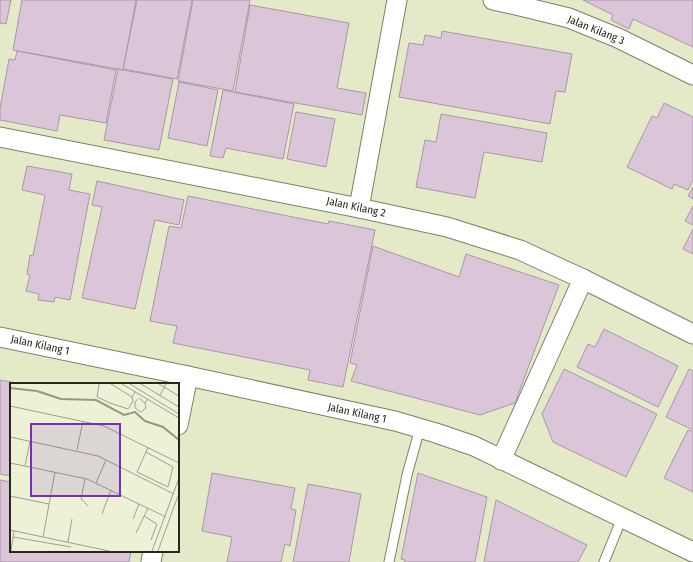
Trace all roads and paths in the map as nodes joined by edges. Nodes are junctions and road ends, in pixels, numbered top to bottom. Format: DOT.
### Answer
graph roads {
  1 [pos="397,0"];
  2 [pos="493,0"];
  3 [pos="693,75"];
  4 [pos="0,137"];
  5 [pos="359,208"];
  6 [pos="583,279"];
  7 [pos="693,334"];
  8 [pos="0,337"];
  9 [pos="188,376"];
  10 [pos="179,420"];
  11 [pos="420,428"];
  12 [pos="501,460"];
  13 [pos="622,518"];
  14 [pos="153,552"];
  15 [pos="693,552"];
  16 [pos="151,562"];
  17 [pos="389,562"];
  18 [pos="604,562"];
  1 -- 5 [label="street"];
  2 -- 3 [label="street, Jalan Kilang 3"];
  4 -- 5 [label="street, Jalan Kilang 2"];
  5 -- 6 [label="street, Jalan Kilang 2"];
  6 -- 7 [label="street, Jalan Kilang 2"];
  6 -- 12 [label="street"];
  8 -- 9 [label="street, Jalan Kilang 1"];
  9 -- 10 [label="street"];
  9 -- 11 [label="street, Jalan Kilang 1"];
  11 -- 12 [label="street, Jalan Kilang 1"];
  11 -- 17 [label="lane"];
  12 -- 13 [label="street, Jalan Kilang 1"];
  13 -- 15 [label="street, Jalan Kilang 1"];
  13 -- 18 [label="lane"];
  14 -- 16 [label="street"];
}
